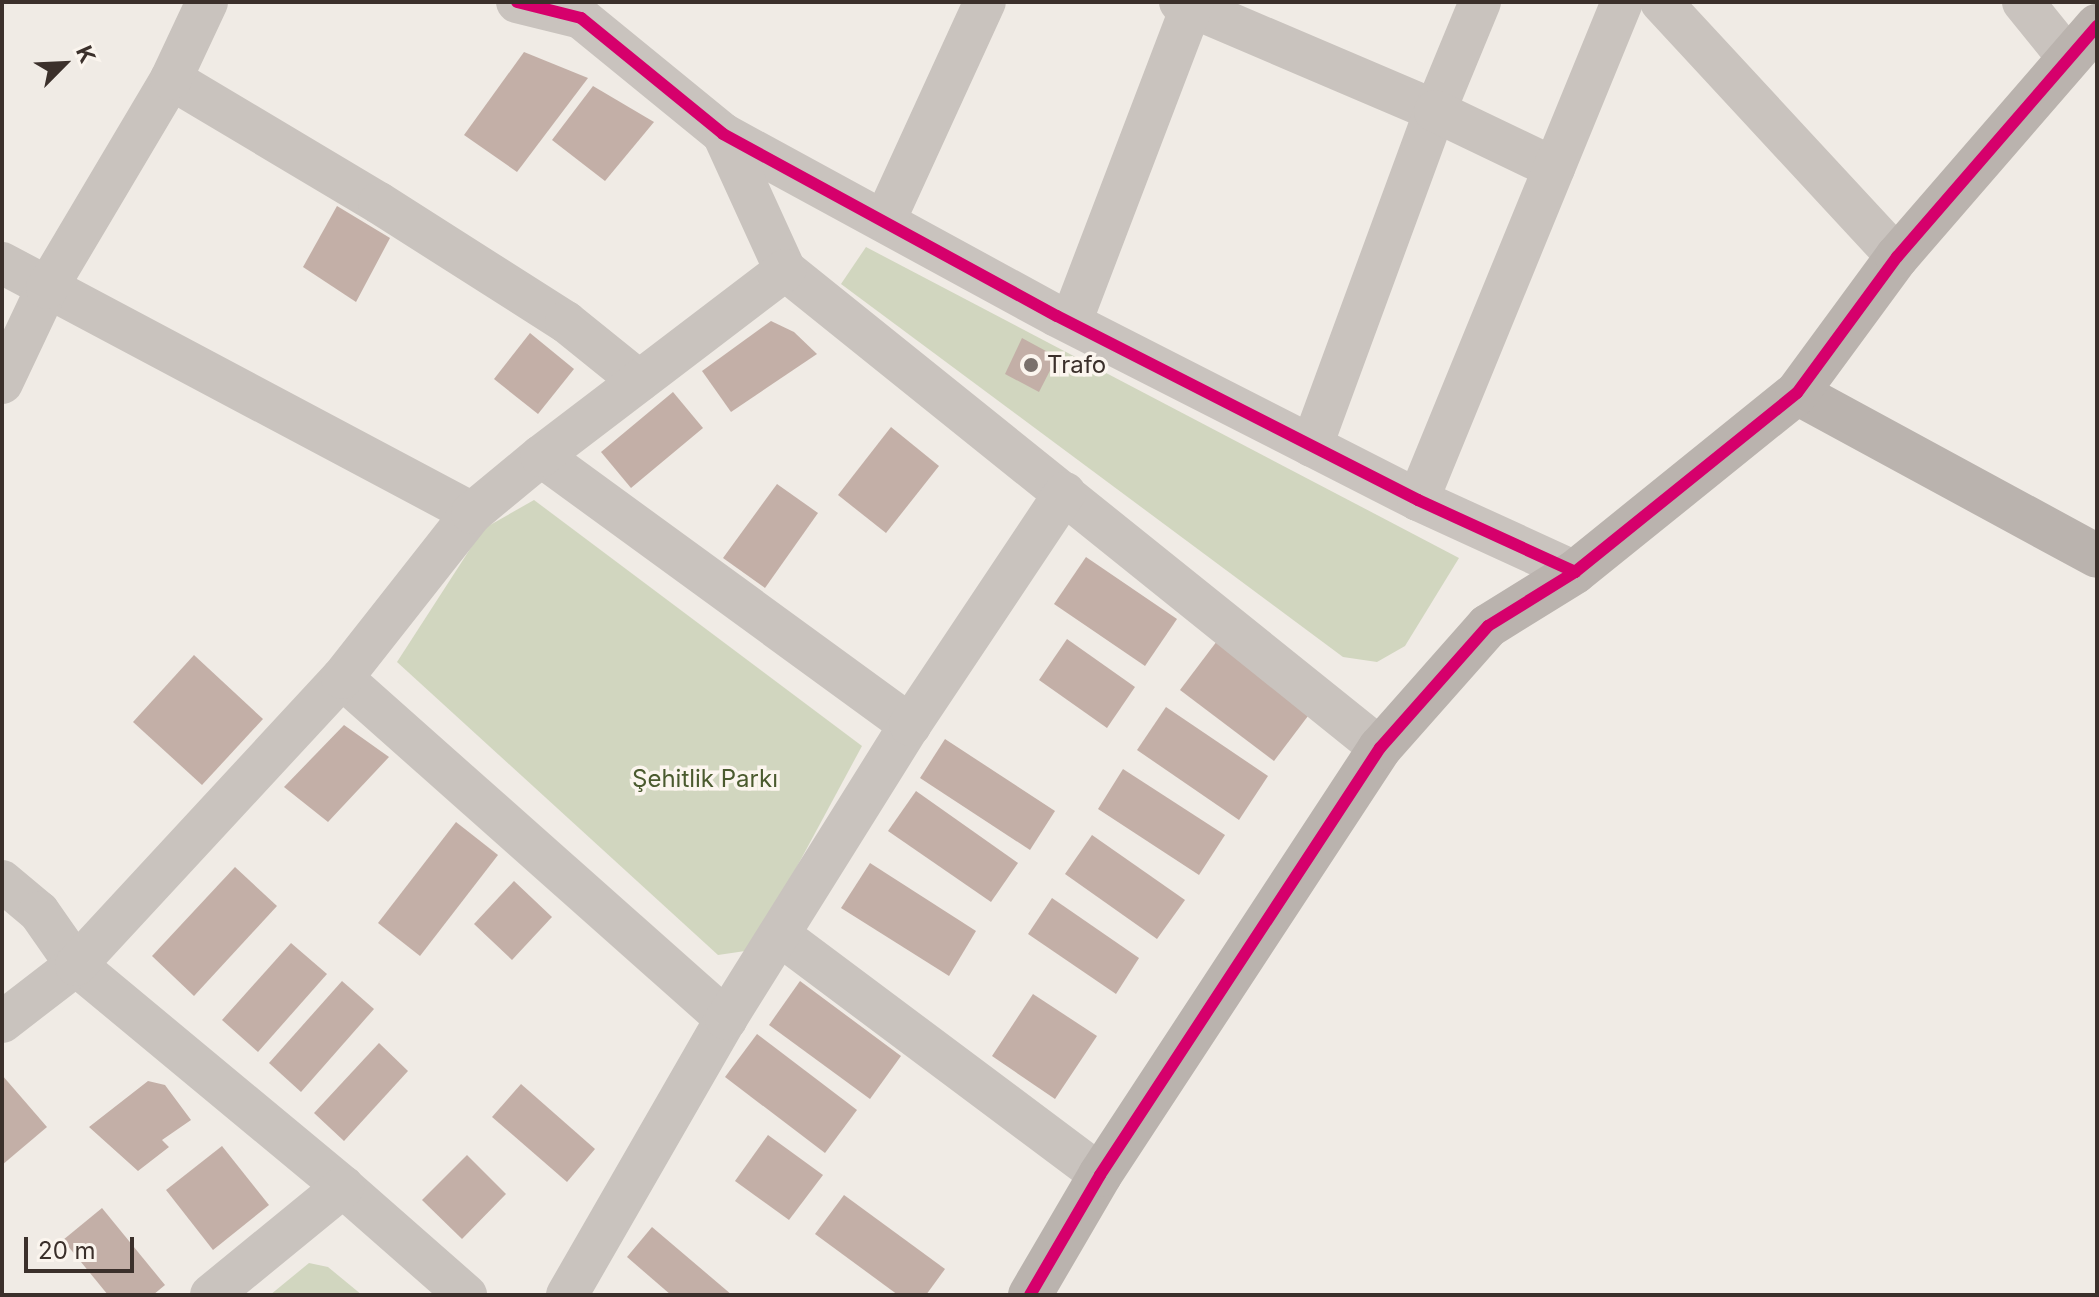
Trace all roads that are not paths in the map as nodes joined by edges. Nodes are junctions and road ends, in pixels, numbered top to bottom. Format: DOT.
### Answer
graph roads {
  1 [pos="207,2"];
  2 [pos="517,2"];
  3 [pos="985,2"];
  4 [pos="1480,2"];
  5 [pos="1622,2"];
  6 [pos="1661,2"];
  7 [pos="2023,2"];
  8 [pos="1188,4"];
  9 [pos="2097,26"];
  10 [pos="2069,59"];
  11 [pos="171,79"];
  12 [pos="1435,111"];
  13 [pos="723,134"];
  14 [pos="1554,168"];
  15 [pos="885,220"];
  16 [pos="1897,257"];
  17 [pos="2,263"];
  18 [pos="785,270"];
  19 [pos="47,288"];
  20 [pos="1071,322"];
  21 [pos="639,381"];
  22 [pos="2,383"];
  23 [pos="1797,393"];
  24 [pos="1312,446"];
  25 [pos="541,456"];
  26 [pos="1065,493"];
  27 [pos="1418,500"];
  28 [pos="472,513"];
  29 [pos="2097,556"];
  30 [pos="1575,572"];
  31 [pos="342,678"];
  32 [pos="910,725"];
  33 [pos="1380,748"];
  34 [pos="2,881"];
  35 [pos="781,936"];
  36 [pos="76,965"];
  37 [pos="726,1019"];
  38 [pos="2,1022"];
  39 [pos="1100,1175"];
  40 [pos="343,1187"];
  41 [pos="211,1295"];
  42 [pos="466,1295"];
  43 [pos="567,1295"];
  44 [pos="1030,1295"];
  1 -- 11 [label="street"];
  2 -- 13 [label="street"];
  3 -- 15 [label="street"];
  4 -- 12 [label="street"];
  5 -- 14 [label="street"];
  6 -- 16 [label="street"];
  7 -- 10 [label="street"];
  8 -- 12 [label="street"];
  8 -- 20 [label="street"];
  9 -- 10 [label="street"];
  10 -- 16 [label="street"];
  11 -- 19 [label="street"];
  11 -- 21 [label="street"];
  12 -- 14 [label="street"];
  12 -- 24 [label="street"];
  13 -- 15 [label="street"];
  13 -- 18 [label="street"];
  14 -- 27 [label="street"];
  15 -- 20 [label="street"];
  16 -- 23 [label="street"];
  17 -- 19 [label="street"];
  18 -- 21 [label="street"];
  18 -- 26 [label="street"];
  19 -- 22 [label="street"];
  19 -- 28 [label="street"];
  20 -- 24 [label="street"];
  21 -- 25 [label="street"];
  23 -- 29 [label="street"];
  23 -- 30 [label="street"];
  24 -- 27 [label="street"];
  25 -- 28 [label="street"];
  25 -- 32 [label="street"];
  26 -- 32 [label="street"];
  26 -- 33 [label="street"];
  27 -- 30 [label="street"];
  28 -- 31 [label="street"];
  30 -- 33 [label="street"];
  31 -- 36 [label="street"];
  31 -- 37 [label="street"];
  32 -- 35 [label="street"];
  33 -- 39 [label="street"];
  34 -- 36 [label="street"];
  35 -- 37 [label="street"];
  35 -- 39 [label="street"];
  36 -- 38 [label="street"];
  36 -- 40 [label="street"];
  37 -- 43 [label="street"];
  39 -- 44 [label="street"];
  40 -- 41 [label="street"];
  40 -- 42 [label="street"];
}
